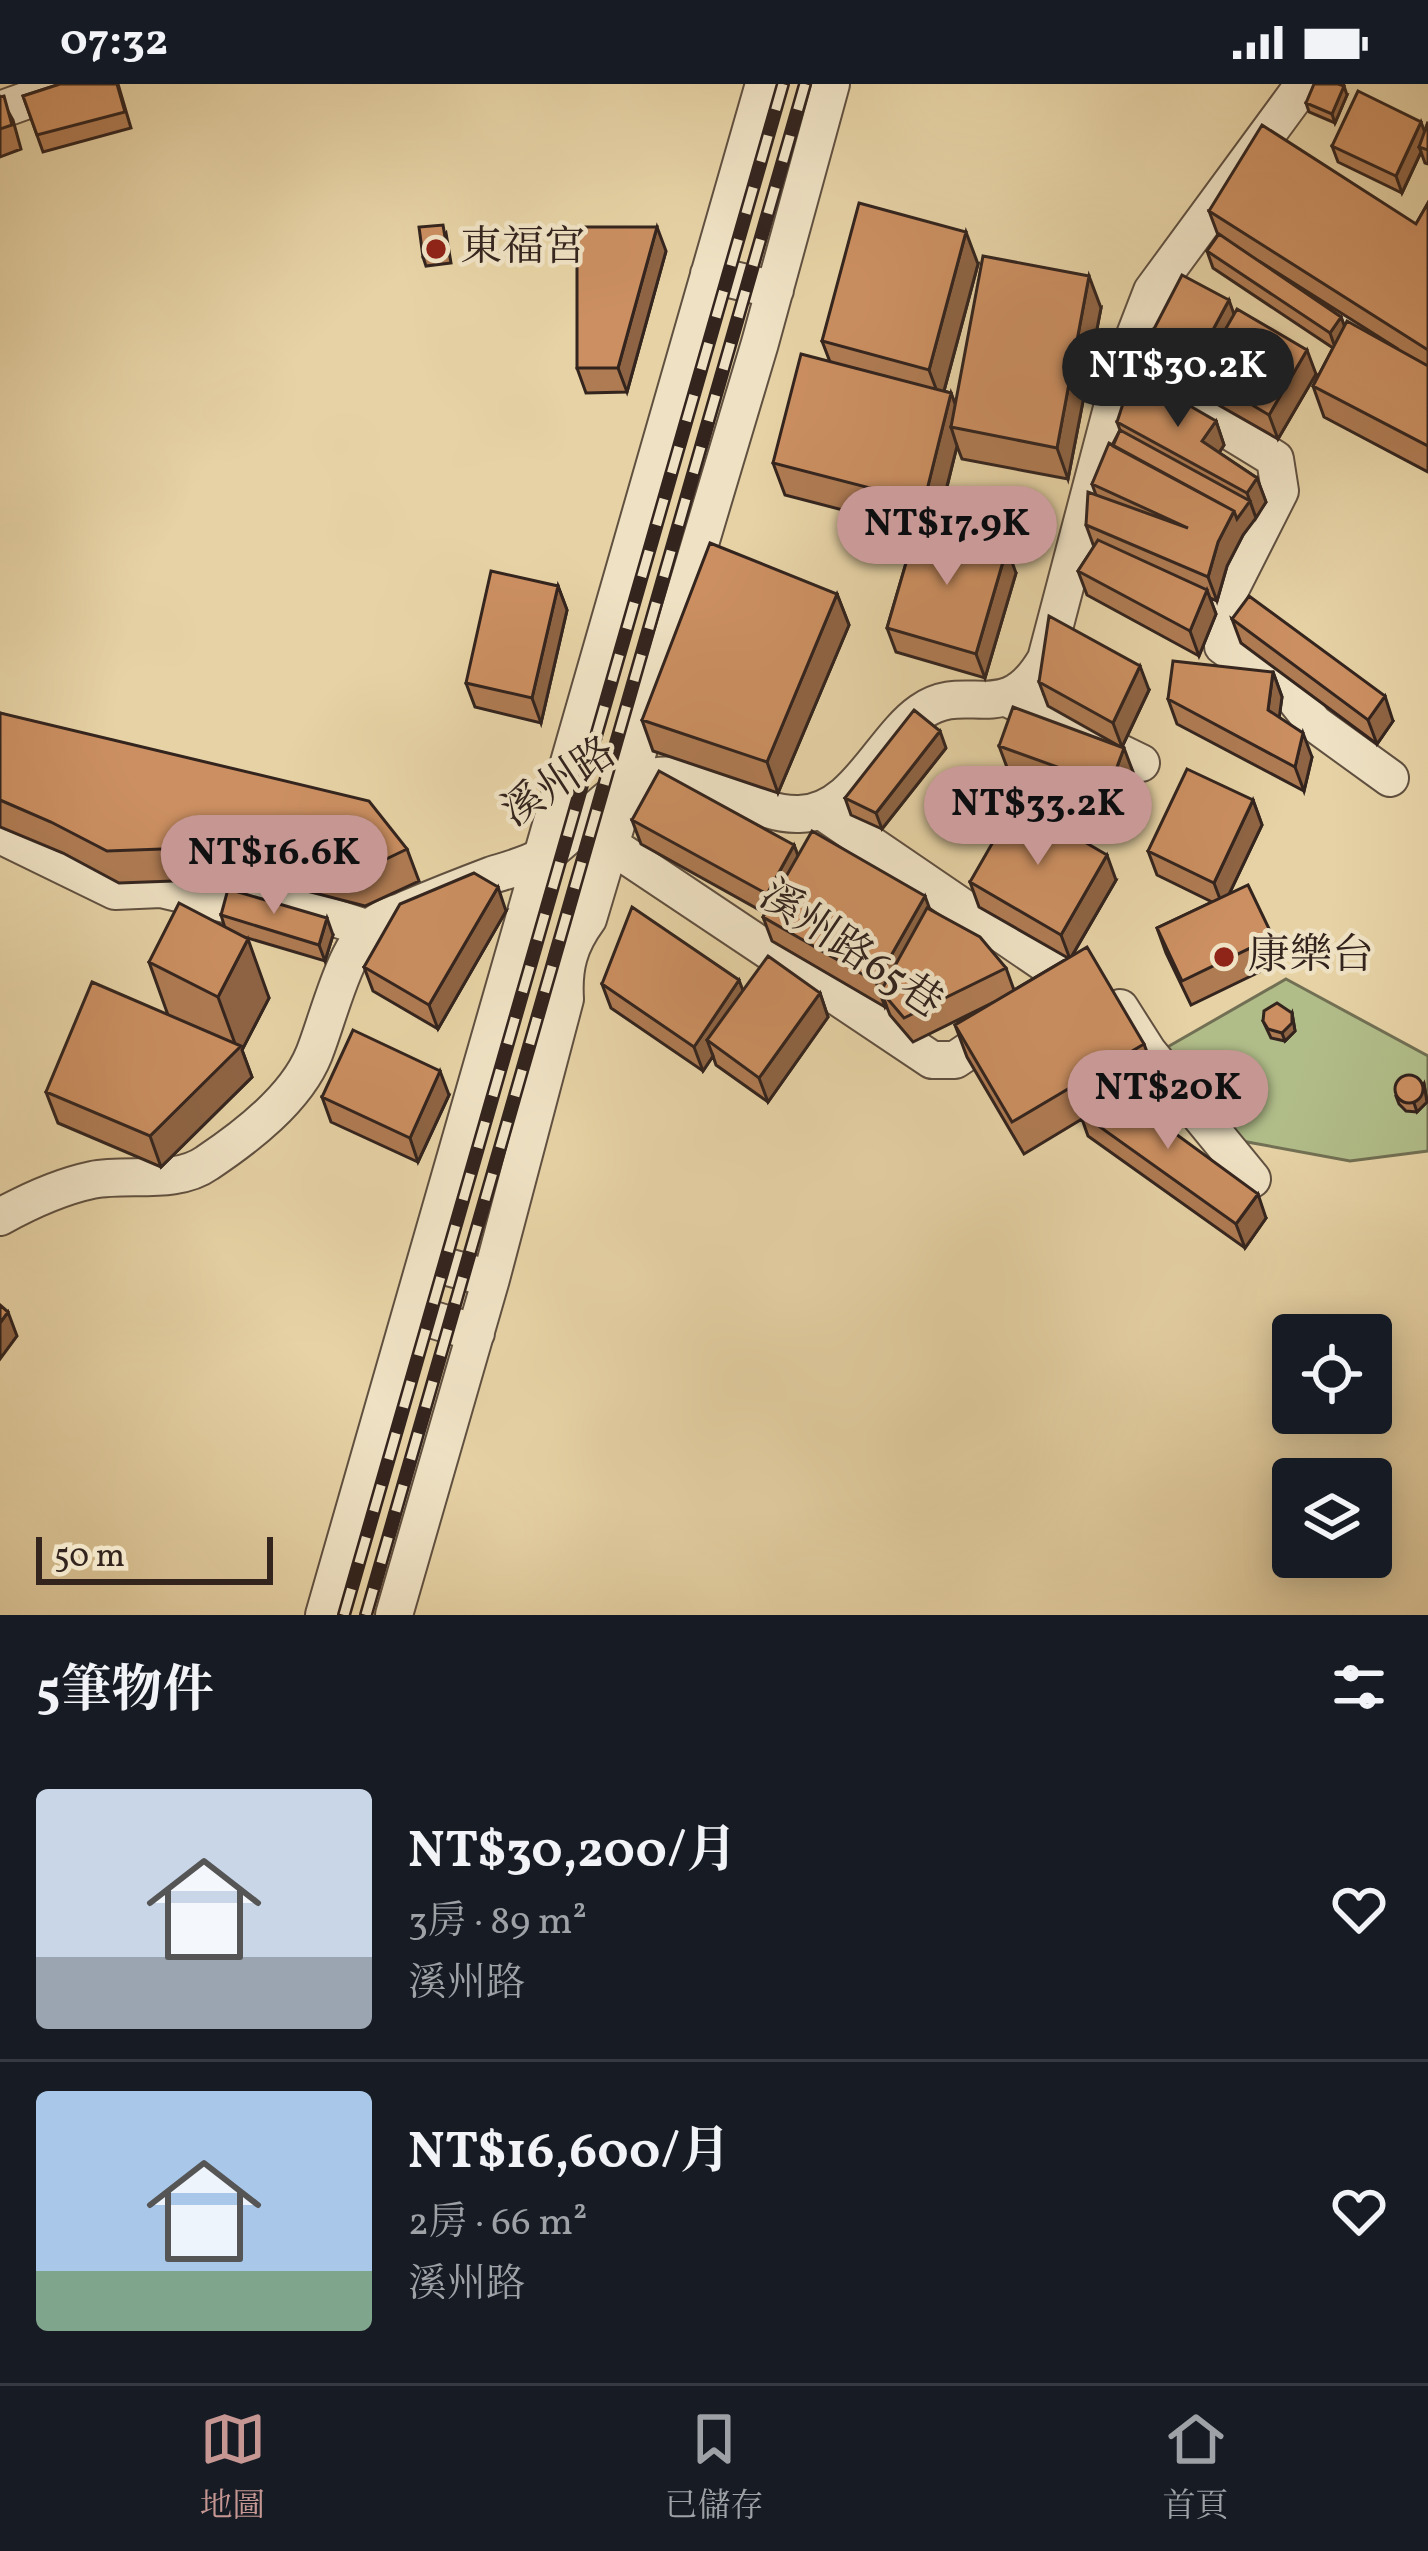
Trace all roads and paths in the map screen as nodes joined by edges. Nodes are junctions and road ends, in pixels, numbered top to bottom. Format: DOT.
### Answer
graph roads {
  1 [pos="72,84"];
  2 [pos="764,84"];
  3 [pos="831,84"];
  4 [pos="1304,84"];
  5 [pos="0,110"];
  6 [pos="1198,228"];
  7 [pos="1236,252"];
  8 [pos="709,274"];
  9 [pos="1274,276"];
  10 [pos="775,290"];
  11 [pos="695,326"];
  12 [pos="760,343"];
  13 [pos="1124,366"];
  14 [pos="1428,371"];
  15 [pos="1007,698"];
  16 [pos="1141,764"];
  17 [pos="1390,778"];
  18 [pos="627,785"];
  19 [pos="820,810"];
  20 [pos="594,834"];
  21 [pos="0,835"];
  22 [pos="540,858"];
  23 [pos="369,928"];
  24 [pos="1072,982"];
  25 [pos="1252,1179"];
  26 [pos="0,1217"];
  27 [pos="426,1261"];
  28 [pos="491,1279"];
  29 [pos="411,1313"];
  30 [pos="476,1333"];
  31 [pos="323,1615"];
  32 [pos="394,1615"];
  1 -- 5 [label="street"];
  2 -- 8 [label="street"];
  3 -- 10 [label="street"];
  4 -- 6 [label="street"];
  6 -- 7 [label="street"];
  6 -- 13 [label="street"];
  8 -- 10 [label="street"];
  8 -- 11 [label="street"];
  9 -- 14 [label="street"];
  10 -- 12 [label="street"];
  11 -- 12 [label="street"];
  11 -- 22 [label="street"];
  12 -- 18 [label="street"];
  13 -- 15 [label="street"];
  13 -- 17 [label="street"];
  15 -- 16 [label="street"];
  15 -- 19 [label="street"];
  18 -- 19 [label="street, 溪州路"];
  18 -- 20 [label="street, 溪州路"];
  19 -- 24 [label="street"];
  20 -- 22 [label="street, 溪州路"];
  20 -- 24 [label="street, 溪州路65巷"];
  20 -- 28 [label="street"];
  21 -- 23 [label="street"];
  22 -- 23 [label="street, 溪州路"];
  22 -- 27 [label="street"];
  23 -- 26 [label="street"];
  24 -- 25 [label="street"];
  27 -- 28 [label="street"];
  27 -- 29 [label="street"];
  28 -- 30 [label="street"];
  29 -- 30 [label="street"];
  29 -- 31 [label="street"];
  30 -- 32 [label="street"];
}
